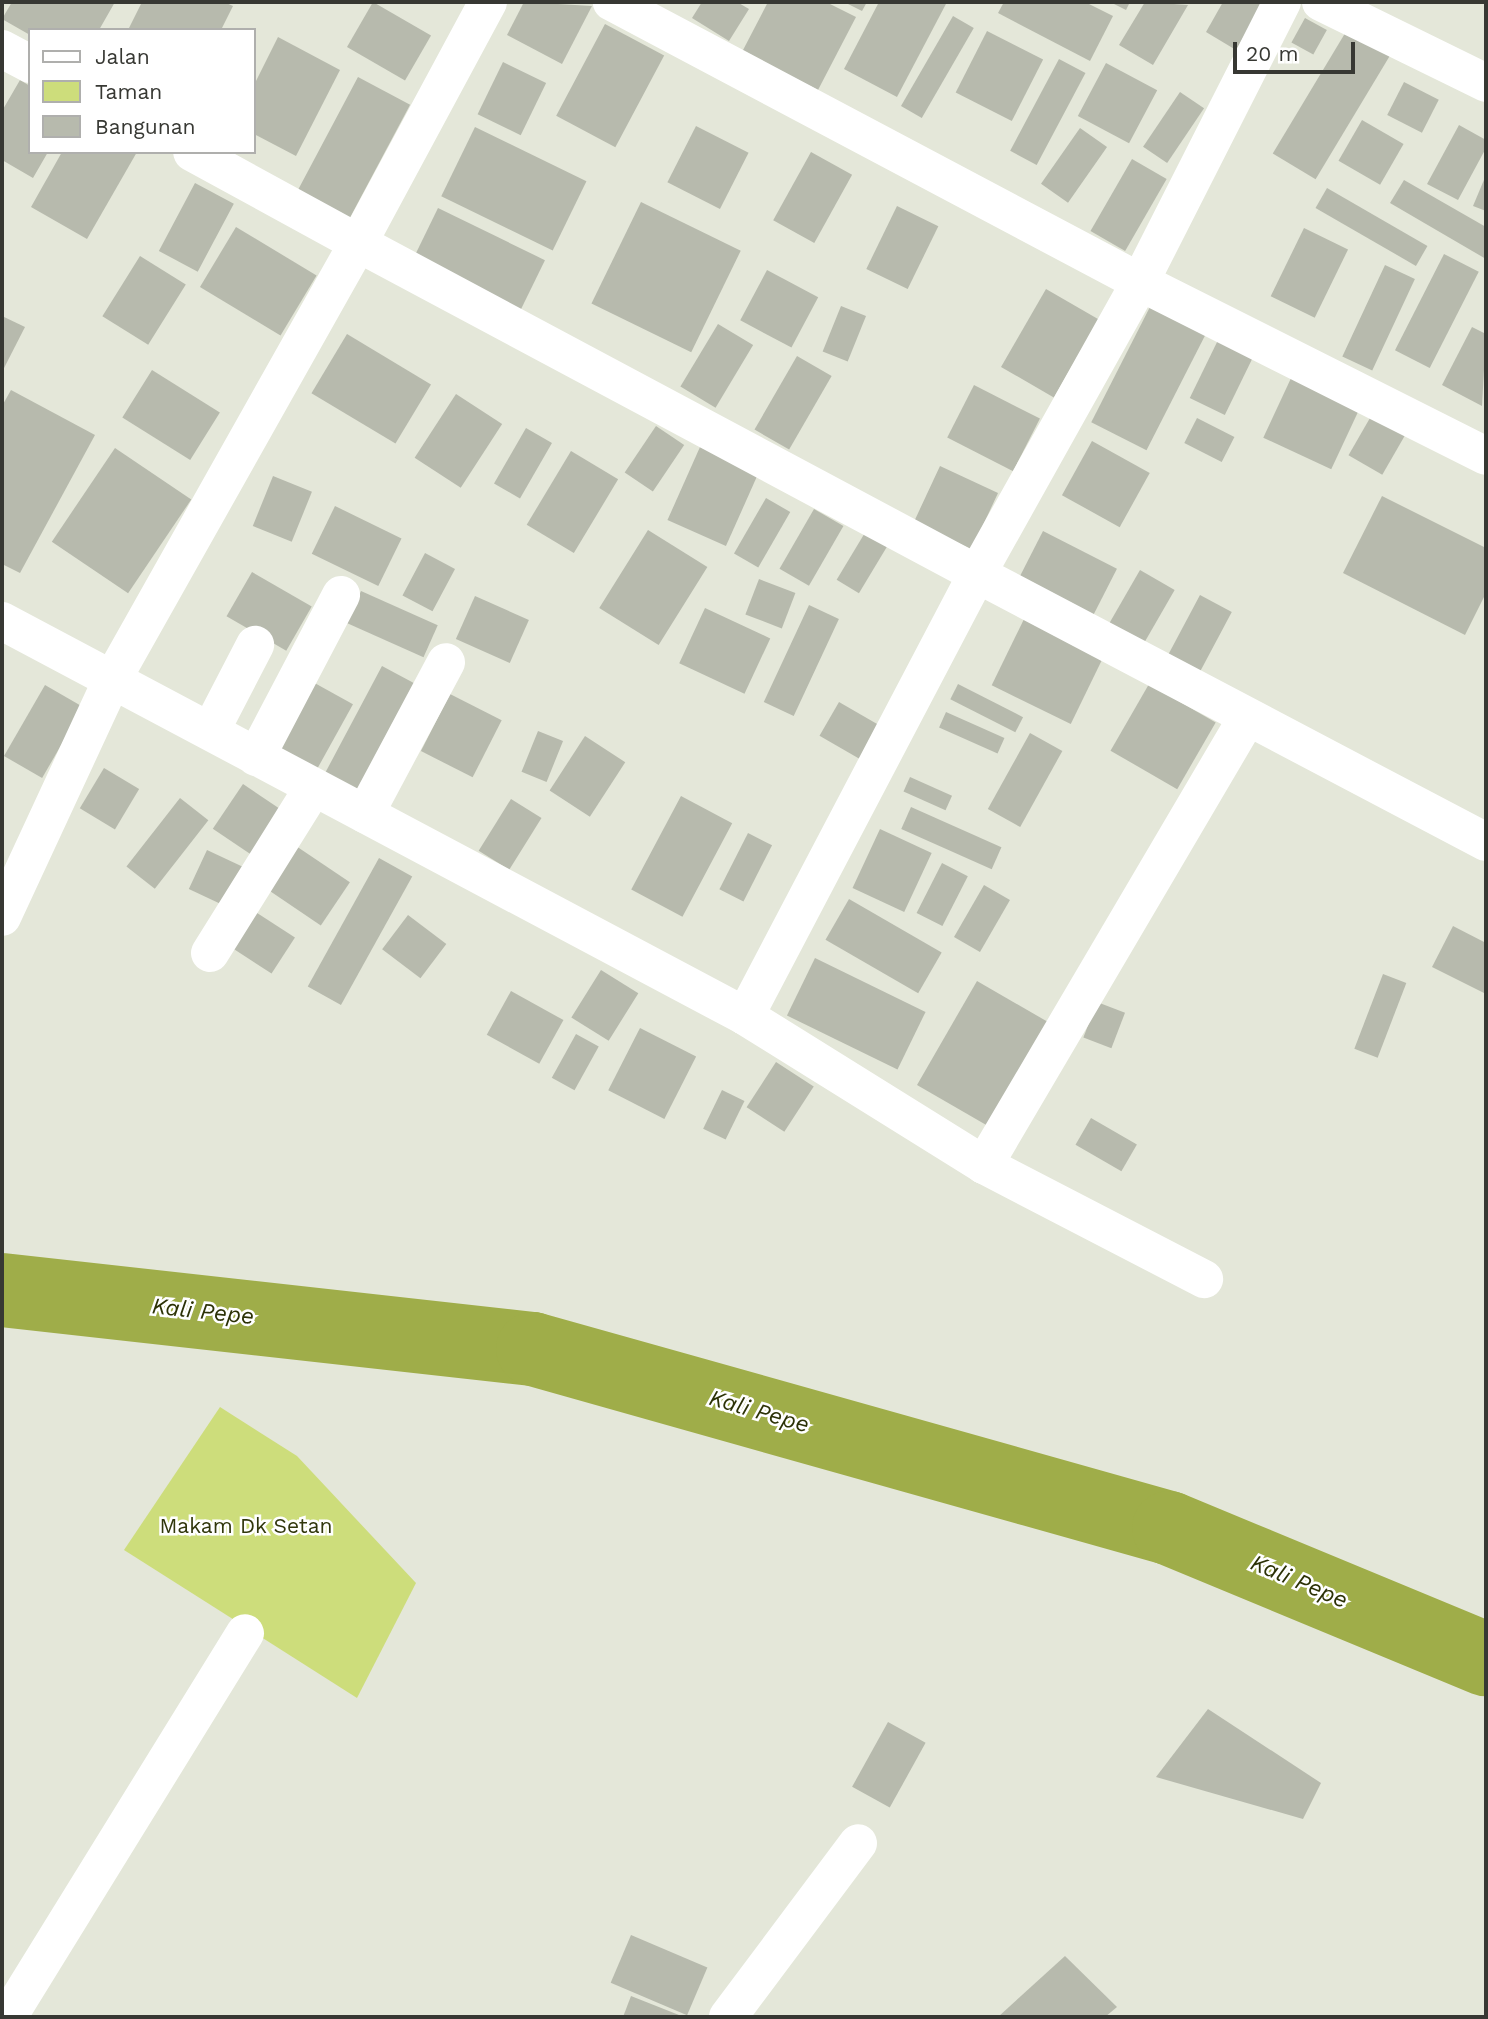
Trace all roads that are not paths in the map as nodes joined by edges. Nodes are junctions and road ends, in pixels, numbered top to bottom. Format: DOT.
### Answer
graph roads {
  1 [pos="488,2"];
  2 [pos="612,2"];
  3 [pos="1282,2"];
  4 [pos="1321,2"];
  5 [pos="1486,83"];
  6 [pos="196,154"];
  7 [pos="358,243"];
  8 [pos="1140,282"];
  9 [pos="1486,456"];
  10 [pos="977,575"];
  11 [pos="341,595"];
  12 [pos="2,621"];
  13 [pos="255,645"];
  14 [pos="446,662"];
  15 [pos="113,680"];
  16 [pos="1247,718"];
  17 [pos="211,730"];
  18 [pos="256,757"];
  19 [pos="313,788"];
  20 [pos="365,814"];
  21 [pos="1486,842"];
  22 [pos="2,917"];
  23 [pos="210,953"];
  24 [pos="745,1016"];
  25 [pos="984,1166"];
  26 [pos="1204,1279"];
  27 [pos="245,1633"];
  28 [pos="858,1843"];
  29 [pos="8,2017"];
  30 [pos="727,2017"];
  1 -- 7 [label="street"];
  2 -- 8 [label="street"];
  3 -- 8 [label="street"];
  4 -- 5 [label="street"];
  6 -- 7 [label="street"];
  7 -- 10 [label="street"];
  7 -- 15 [label="street"];
  8 -- 9 [label="street"];
  8 -- 10 [label="street"];
  10 -- 16 [label="street"];
  10 -- 24 [label="street"];
  11 -- 18 [label="street"];
  12 -- 15 [label="street"];
  13 -- 17 [label="street"];
  14 -- 20 [label="street"];
  15 -- 17 [label="street"];
  15 -- 22 [label="street"];
  16 -- 21 [label="street"];
  16 -- 25 [label="street"];
  17 -- 18 [label="street"];
  18 -- 19 [label="street"];
  19 -- 20 [label="street"];
  19 -- 23 [label="street"];
  20 -- 24 [label="street"];
  24 -- 25 [label="street"];
  25 -- 26 [label="street"];
  27 -- 29 [label="street"];
  28 -- 30 [label="street"];
}
